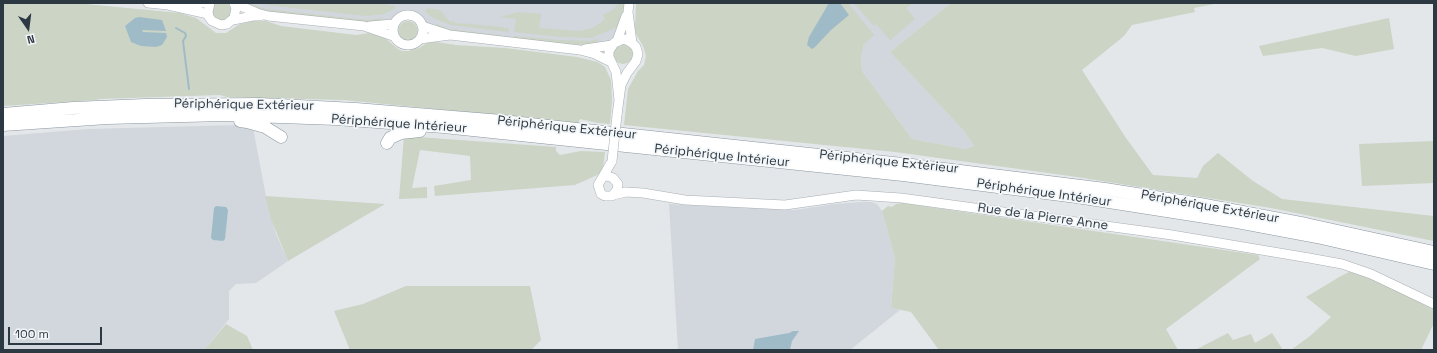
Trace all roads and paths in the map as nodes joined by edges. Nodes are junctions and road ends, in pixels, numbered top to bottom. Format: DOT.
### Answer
graph roads {
  1 [pos="148,3"];
  2 [pos="203,3"];
  3 [pos="210,3"];
  4 [pos="234,3"];
  5 [pos="168,5"];
  6 [pos="628,7"];
  7 [pos="208,14"];
  8 [pos="268,16"];
  9 [pos="233,20"];
  10 [pos="394,24"];
  11 [pos="364,26"];
  12 [pos="422,26"];
  13 [pos="450,35"];
  14 [pos="393,36"];
  15 [pos="420,39"];
  16 [pos="632,42"];
  17 [pos="614,43"];
  18 [pos="580,50"];
  19 [pos="612,62"];
  20 [pos="631,66"];
  21 [pos="619,100"];
  22 [pos="3,114"];
  23 [pos="194,115"];
  24 [pos="3,125"];
  25 [pos="455,128"];
  26 [pos="281,137"];
  27 [pos="387,143"];
  28 [pos="612,161"];
  29 [pos="603,177"];
  30 [pos="615,179"];
  31 [pos="643,193"];
  32 [pos="614,195"];
  33 [pos="1434,252"];
  34 [pos="1434,264"];
  35 [pos="1434,304"];
  1 -- 5 [label="street"];
  2 -- 5 [label="street"];
  3 -- 7 [label="street"];
  4 -- 8 [label="street"];
  4 -- 9 [label="street"];
  5 -- 7 [label="street"];
  6 -- 16 [label="street"];
  6 -- 17 [label="street"];
  7 -- 9 [label="street"];
  8 -- 9 [label="street"];
  8 -- 11 [label="street"];
  10 -- 11 [label="street"];
  10 -- 12 [label="street"];
  10 -- 14 [label="street"];
  11 -- 14 [label="street"];
  12 -- 13 [label="street"];
  12 -- 15 [label="street"];
  13 -- 15 [label="street"];
  13 -- 18 [label="street"];
  14 -- 15 [label="street"];
  16 -- 17 [label="street"];
  16 -- 20 [label="street"];
  17 -- 18 [label="street"];
  17 -- 19 [label="street"];
  18 -- 19 [label="street"];
  19 -- 20 [label="street"];
  19 -- 21 [label="street"];
  20 -- 21 [label="street"];
  21 -- 28 [label="street, bridge"];
  22 -- 33 [label="highway, Périphérique Extérieur"];
  23 -- 24 [label="highway, Périphérique Intérieur"];
  23 -- 25 [label="highway, Périphérique Intérieur"];
  23 -- 26 [label="highway"];
  25 -- 27 [label="highway"];
  25 -- 34 [label="highway, Périphérique Intérieur"];
  28 -- 29 [label="street"];
  28 -- 30 [label="street"];
  29 -- 30 [label="street"];
  29 -- 32 [label="street"];
  30 -- 31 [label="street, Rue de la Pierre Anne"];
  30 -- 32 [label="street"];
  31 -- 32 [label="street, Rue de la Pierre Anne"];
  31 -- 35 [label="street, Rue de la Pierre Anne"];
}
